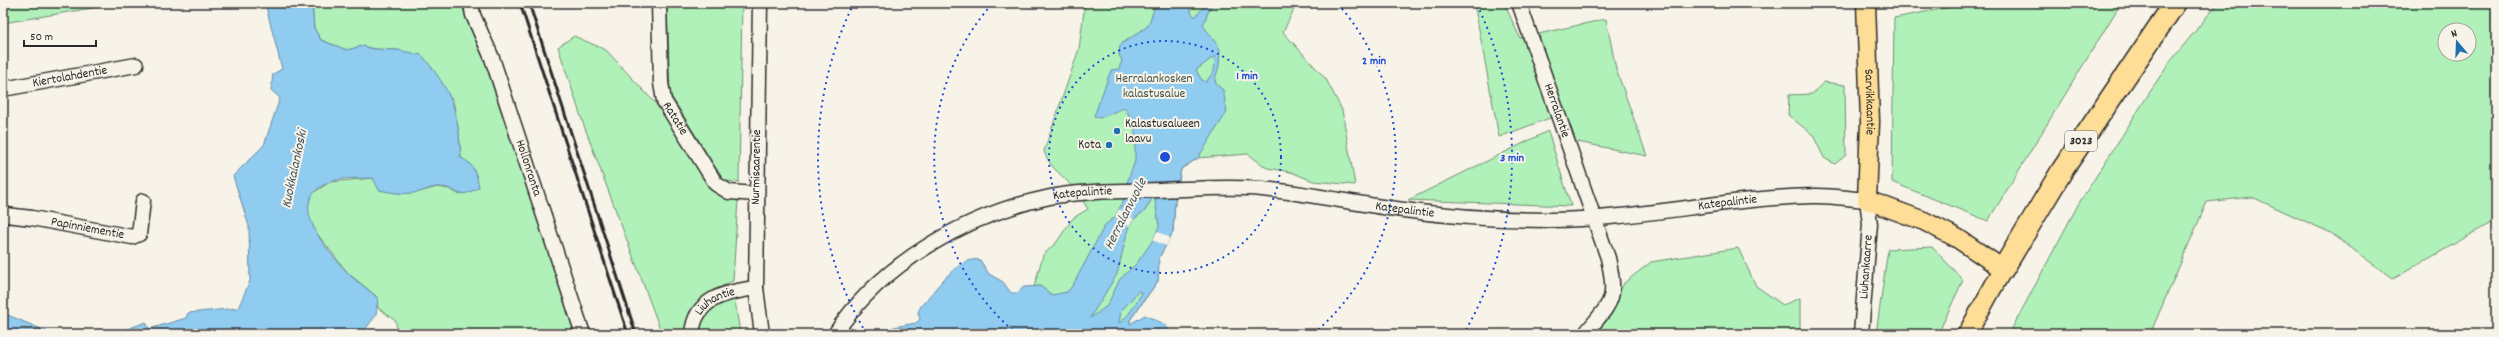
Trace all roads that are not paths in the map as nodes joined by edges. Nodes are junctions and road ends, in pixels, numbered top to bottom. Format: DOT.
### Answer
graph roads {
  1 [pos="471,3"];
  2 [pos="659,3"];
  3 [pos="760,3"];
  4 [pos="1519,3"];
  5 [pos="1866,3"];
  6 [pos="2175,3"];
  7 [pos="136,65"];
  8 [pos="3,89"];
  9 [pos="756,194"];
  10 [pos="1867,200"];
  11 [pos="144,201"];
  12 [pos="3,212"];
  13 [pos="1592,218"];
  14 [pos="2003,269"];
  15 [pos="756,288"];
  16 [pos="762,333"];
  17 [pos="583,334"];
  18 [pos="692,334"];
  19 [pos="835,334"];
  20 [pos="1585,334"];
  21 [pos="1861,334"];
  22 [pos="1967,334"];
  1 -- 17 [label="street, Hollonranta"];
  2 -- 9 [label="street, Ratatie"];
  3 -- 9 [label="street, Nurmisaarentie"];
  4 -- 13 [label="street, Herralantie"];
  5 -- 10 [label="main road, Sarvikkaantie"];
  6 -- 14 [label="highway, 3023"];
  7 -- 8 [label="street, Kiertolahdentie"];
  9 -- 15 [label="street, Nurmisaarentie"];
  10 -- 13 [label="street, Katepalintie"];
  10 -- 14 [label="main road, Katepalintie"];
  10 -- 21 [label="street, Liuhankaarre"];
  11 -- 12 [label="street, Papinniementie"];
  13 -- 19 [label="street, Katepalintie"];
  13 -- 20 [label="street"];
  14 -- 22 [label="main road"];
  15 -- 16 [label="street, Nurmisaarentie"];
  15 -- 18 [label="street, Liuhantie"];
}
